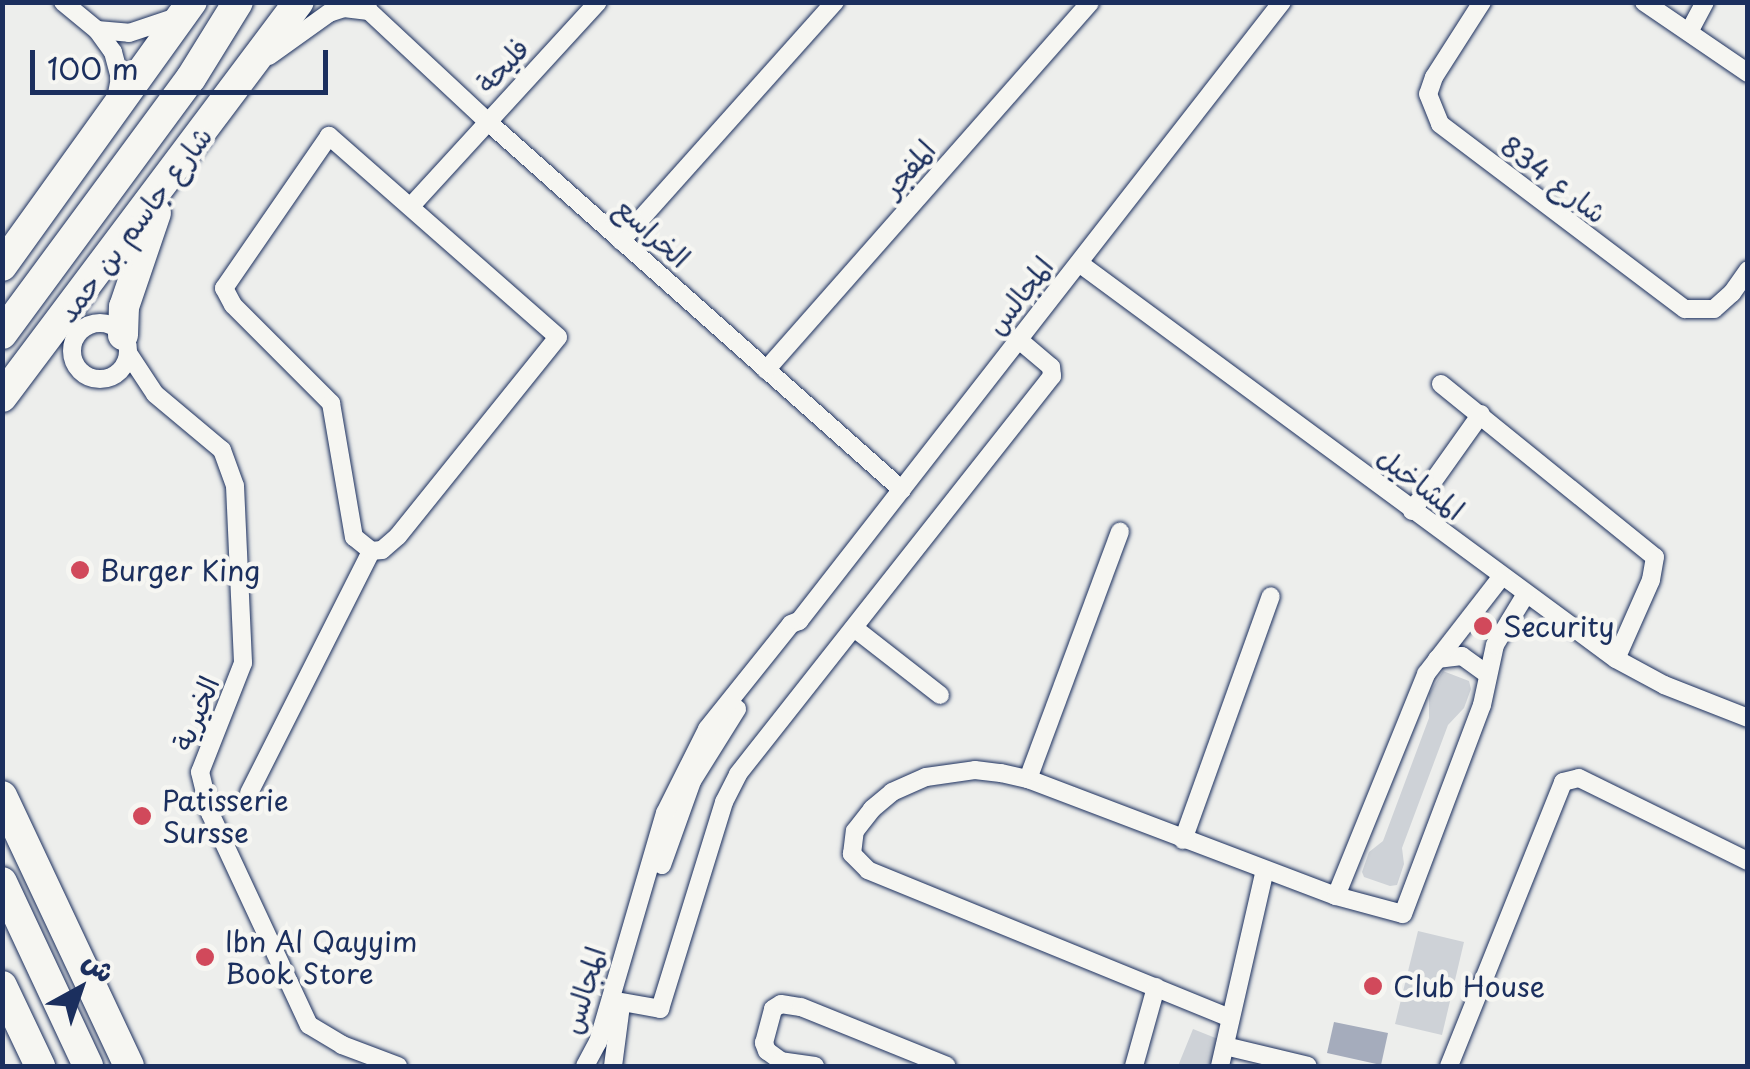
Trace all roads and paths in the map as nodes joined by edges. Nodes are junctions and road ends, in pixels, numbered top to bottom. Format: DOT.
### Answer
graph roads {
  1 [pos="63,2"];
  2 [pos="238,2"];
  3 [pos="299,2"];
  4 [pos="598,2"];
  5 [pos="835,2"];
  6 [pos="1090,2"];
  7 [pos="1282,2"];
  8 [pos="1482,2"];
  9 [pos="1644,2"];
  10 [pos="1705,2"];
  11 [pos="189,6"];
  12 [pos="373,9"];
  13 [pos="98,30"];
  14 [pos="1688,32"];
  15 [pos="246,73"];
  16 [pos="1748,73"];
  17 [pos="112,116"];
  18 [pos="487,121"];
  19 [pos="170,177"];
  20 [pos="412,204"];
  21 [pos="621,241"];
  22 [pos="1079,263"];
  23 [pos="2,266"];
  24 [pos="1748,270"];
  25 [pos="2,334"];
  26 [pos="1019,340"];
  27 [pos="126,344"];
  28 [pos="766,370"];
  29 [pos="112,376"];
  30 [pos="1441,384"];
  31 [pos="154,394"];
  32 [pos="2,397"];
  33 [pos="1481,414"];
  34 [pos="902,490"];
  35 [pos="1412,510"];
  36 [pos="1120,532"];
  37 [pos="372,551"];
  38 [pos="1502,576"];
  39 [pos="1526,594"];
  40 [pos="1272,596"];
  41 [pos="800,620"];
  42 [pos="854,628"];
  43 [pos="1437,659"];
  44 [pos="1616,659"];
  45 [pos="1488,675"];
  46 [pos="940,695"];
  47 [pos="1748,718"];
  48 [pos="1028,779"];
  49 [pos="249,793"];
  50 [pos="2,796"];
  51 [pos="1183,840"];
  52 [pos="1748,861"];
  53 [pos="1265,870"];
  54 [pos="2,882"];
  55 [pos="1336,896"];
  56 [pos="2,986"];
  57 [pos="1156,987"];
  58 [pos="622,1002"];
  59 [pos="1230,1018"];
  60 [pos="1225,1046"];
  61 [pos="40,1066"];
  62 [pos="88,1066"];
  63 [pos="129,1066"];
  64 [pos="398,1066"];
  65 [pos="585,1066"];
  66 [pos="612,1066"];
  67 [pos="815,1066"];
  68 [pos="947,1066"];
  69 [pos="1134,1066"];
  70 [pos="1220,1066"];
  71 [pos="1308,1066"];
  72 [pos="1450,1066"];
  1 -- 13 [label="street"];
  2 -- 25 [label="main road"];
  3 -- 15 [label="main road, شارع جاسم بن حمد"];
  4 -- 18 [label="street, فليحة"];
  5 -- 21 [label="street"];
  6 -- 28 [label="street, المفجر"];
  7 -- 22 [label="street, المجالس"];
  8 -- 24 [label="street, شارع 834"];
  9 -- 14 [label="street"];
  10 -- 14 [label="street"];
  11 -- 13 [label="street"];
  11 -- 17 [label="main road"];
  12 -- 15 [label="street, الخراسع"];
  12 -- 18 [label="street, الخراسع"];
  13 -- 17 [label="street"];
  14 -- 16 [label="street"];
  15 -- 19 [label="main road, شارع جاسم بن حمد"];
  17 -- 23 [label="main road"];
  18 -- 20 [label="street, فليحة"];
  18 -- 21 [label="street, الخراسع"];
  19 -- 27 [label="main road"];
  19 -- 32 [label="main road, شارع جاسم بن حمد"];
  20 -- 37 [label="street"];
  20 -- 37 [label="street"];
  21 -- 28 [label="street, الخراسع"];
  22 -- 26 [label="street, المجالس"];
  22 -- 35 [label="street, المشاخيل"];
  26 -- 34 [label="street, المجالس"];
  26 -- 42 [label="street"];
  27 -- 29 [label="street"];
  27 -- 29 [label="street"];
  27 -- 31 [label="street, الخيرية"];
  28 -- 34 [label="street, الخراسع"];
  29 -- 31 [label="street, الخيرية"];
  30 -- 33 [label="street"];
  31 -- 64 [label="street, الخيرية"];
  33 -- 35 [label="street"];
  33 -- 44 [label="street"];
  34 -- 41 [label="street, المجالس"];
  35 -- 38 [label="street, المشاخيل"];
  36 -- 48 [label="street"];
  37 -- 49 [label="street"];
  38 -- 39 [label="street, المشاخيل"];
  38 -- 43 [label="street"];
  39 -- 44 [label="street, المشاخيل"];
  39 -- 45 [label="street"];
  40 -- 51 [label="street"];
  41 -- 58 [label="street, المجالس"];
  41 -- 65 [label="street, المجالس"];
  42 -- 46 [label="street"];
  42 -- 58 [label="street"];
  43 -- 45 [label="street"];
  43 -- 55 [label="street"];
  44 -- 47 [label="street, المشاخيل"];
  45 -- 55 [label="street"];
  48 -- 51 [label="street"];
  48 -- 57 [label="street"];
  50 -- 63 [label="main road"];
  51 -- 53 [label="street"];
  52 -- 72 [label="street"];
  53 -- 55 [label="street"];
  53 -- 59 [label="street"];
  54 -- 62 [label="main road"];
  56 -- 61 [label="main road"];
  57 -- 59 [label="street"];
  57 -- 69 [label="street"];
  58 -- 66 [label="street, المجالس"];
  59 -- 60 [label="street"];
  60 -- 70 [label="street"];
  60 -- 71 [label="street"];
  67 -- 68 [label="street"];
}
